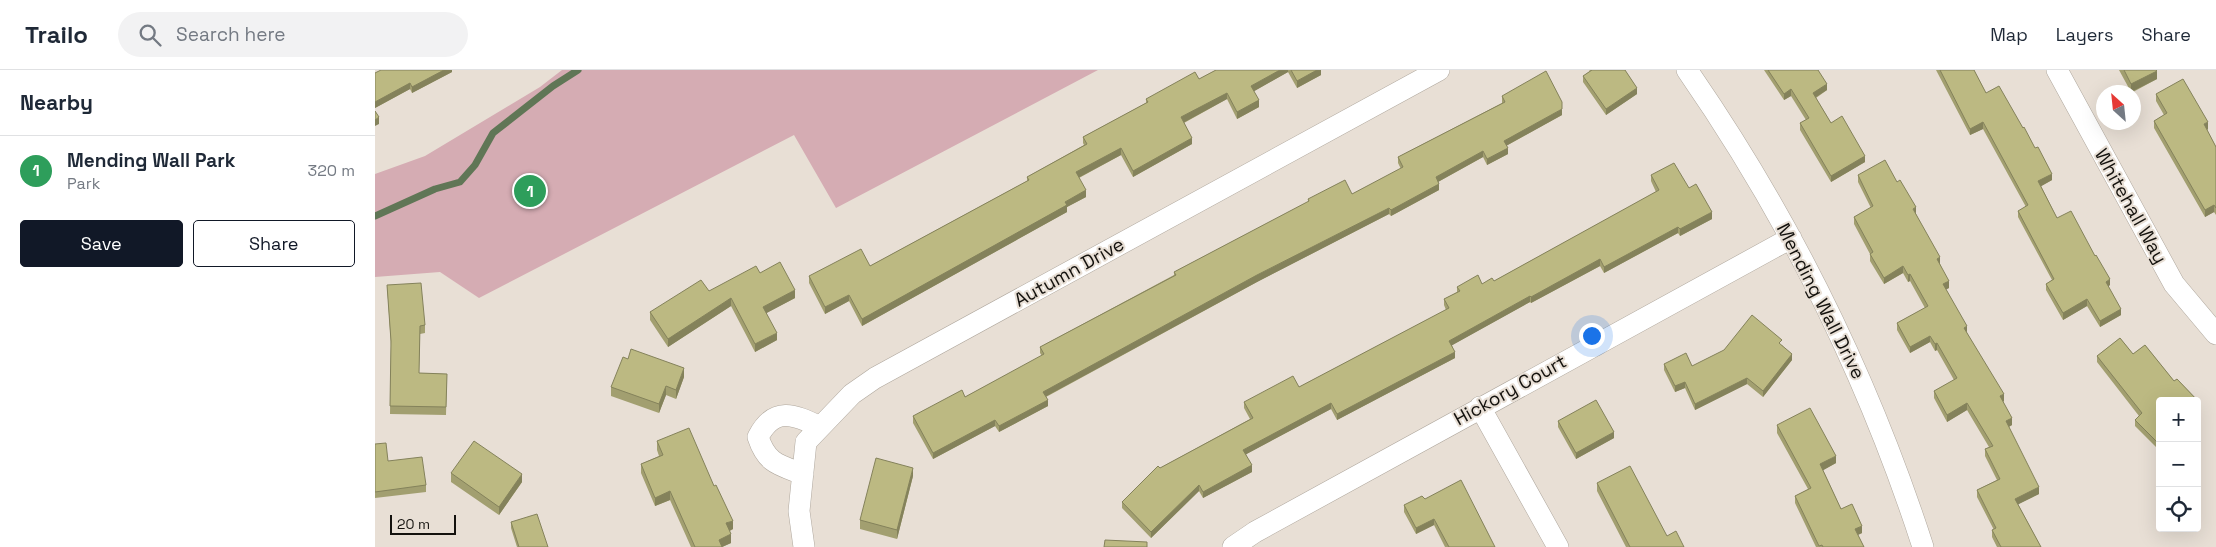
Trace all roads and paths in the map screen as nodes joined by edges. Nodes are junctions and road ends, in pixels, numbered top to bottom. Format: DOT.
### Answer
graph roads {
  1 [pos="1439,70"];
  2 [pos="1687,70"];
  3 [pos="2057,70"];
  4 [pos="1791,238"];
  5 [pos="2216,334"];
  6 [pos="1481,406"];
  7 [pos="820,427"];
  8 [pos="803,474"];
  9 [pos="804,547"];
  10 [pos="1233,547"];
  11 [pos="1557,547"];
  12 [pos="1923,547"];
  1 -- 7 [label="street, Autumn Drive"];
  2 -- 4 [label="street, Mending Wall Drive"];
  3 -- 5 [label="street, Whitehall Way"];
  4 -- 6 [label="street, Hickory Court"];
  4 -- 12 [label="street, Mending Wall Drive"];
  6 -- 10 [label="street, Hickory Court"];
  6 -- 11 [label="street"];
  7 -- 8 [label="street, Autumn Drive"];
  7 -- 8 [label="street"];
  8 -- 9 [label="street, Autumn Drive"];
}
